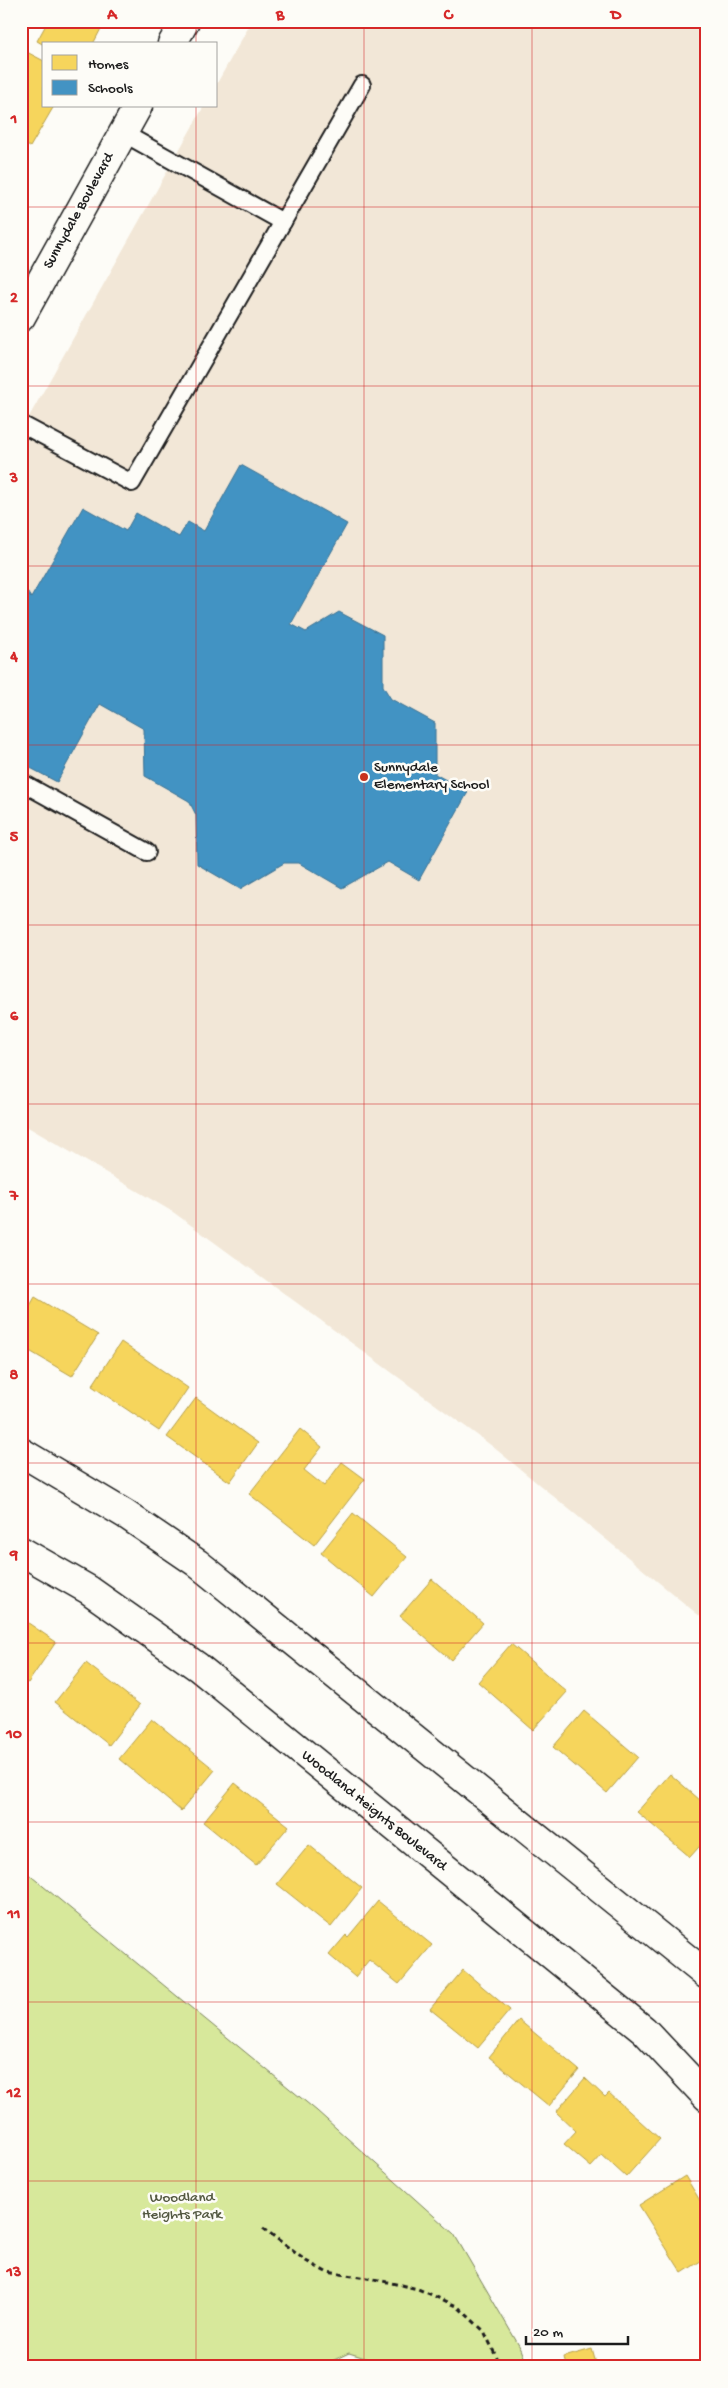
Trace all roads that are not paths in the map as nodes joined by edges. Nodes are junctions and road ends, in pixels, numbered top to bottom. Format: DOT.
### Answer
graph roads {
  1 [pos="185,21"];
  2 [pos="173,42"];
  3 [pos="362,85"];
  4 [pos="137,108"];
  5 [pos="123,133"];
  6 [pos="283,222"];
  7 [pos="21,317"];
  8 [pos="21,424"];
  9 [pos="21,782"];
  10 [pos="147,852"];
  11 [pos="21,1452"];
  12 [pos="21,1550"];
  13 [pos="707,1975"];
  14 [pos="707,2097"];
  1 -- 2 [label="street"];
  3 -- 6 [label="lane"];
  4 -- 5 [label="street, Sunnydale Boulevard"];
  5 -- 6 [label="lane"];
  5 -- 7 [label="street, Sunnydale Boulevard"];
  6 -- 8 [label="lane"];
  9 -- 10 [label="lane"];
  11 -- 13 [label="street"];
  12 -- 14 [label="street, Woodland Heights Boulevard"];
}
